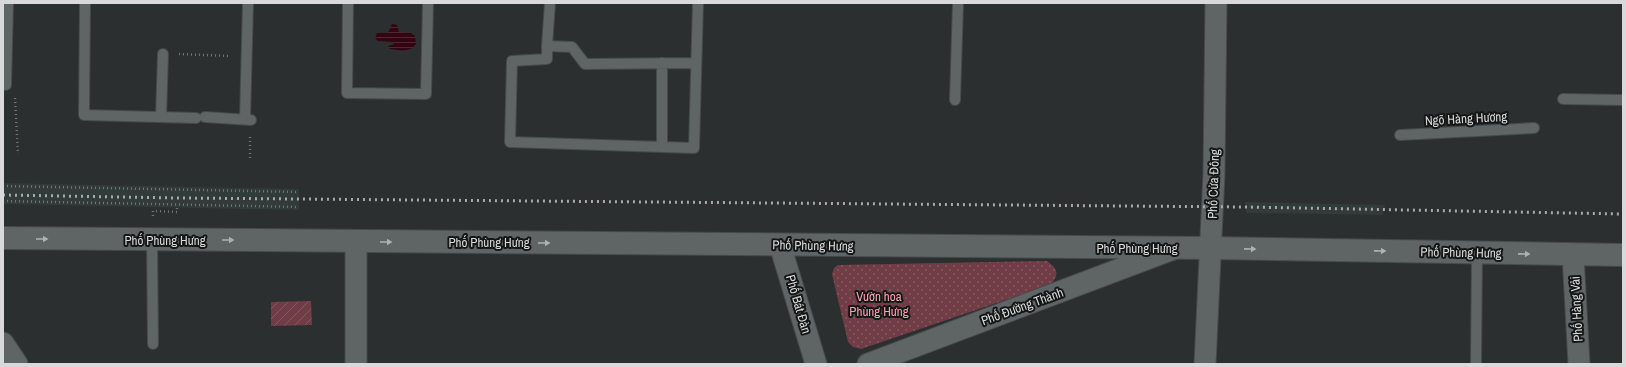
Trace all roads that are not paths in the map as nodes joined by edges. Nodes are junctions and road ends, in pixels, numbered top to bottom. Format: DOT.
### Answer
graph roads {
  1 [pos="8,3"];
  2 [pos="85,3"];
  3 [pos="248,3"];
  4 [pos="348,3"];
  5 [pos="428,3"];
  6 [pos="550,3"];
  7 [pos="698,3"];
  8 [pos="958,3"];
  9 [pos="1216,3"];
  10 [pos="547,46"];
  11 [pos="163,54"];
  12 [pos="662,63"];
  13 [pos="696,63"];
  14 [pos="6,85"];
  15 [pos="1563,99"];
  16 [pos="955,100"];
  17 [pos="1623,100"];
  18 [pos="161,117"];
  19 [pos="1534,128"];
  20 [pos="1400,135"];
  21 [pos="662,147"];
  22 [pos="3,238"];
  23 [pos="152,240"];
  24 [pos="356,242"];
  25 [pos="780,245"];
  26 [pos="1176,248"];
  27 [pos="1211,248"];
  28 [pos="1477,253"];
  29 [pos="1573,254"];
  30 [pos="1623,255"];
  31 [pos="3,343"];
  32 [pos="153,344"];
  33 [pos="871,363"];
  34 [pos="17,364"];
  35 [pos="356,364"];
  36 [pos="816,364"];
  37 [pos="1205,364"];
  38 [pos="1476,364"];
  39 [pos="1579,364"];
  1 -- 14 [label="lane"];
  2 -- 18 [label="lane"];
  3 -- 18 [label="lane"];
  4 -- 5 [label="lane"];
  6 -- 10 [label="lane"];
  7 -- 13 [label="lane"];
  8 -- 16 [label="lane"];
  9 -- 27 [label="street, Phố Cửa Đông"];
  10 -- 12 [label="lane"];
  10 -- 21 [label="lane"];
  11 -- 18 [label="lane"];
  12 -- 13 [label="lane"];
  12 -- 21 [label="lane"];
  13 -- 21 [label="lane"];
  15 -- 17 [label="lane"];
  19 -- 20 [label="lane, Ngõ Hàng Hương"];
  22 -- 23 [label="street, Phố Phùng Hưng, one-way"];
  23 -- 24 [label="street, Phố Phùng Hưng, one-way"];
  23 -- 32 [label="lane"];
  24 -- 25 [label="street, Phố Phùng Hưng, one-way"];
  24 -- 35 [label="street"];
  25 -- 26 [label="street, Phố Phùng Hưng"];
  25 -- 36 [label="street, Phố Bát Đàn"];
  26 -- 27 [label="street, Phố Phùng Hưng"];
  26 -- 33 [label="street, Phố Đường Thành"];
  27 -- 28 [label="street, Phố Phùng Hưng, one-way"];
  27 -- 37 [label="street, Phố Cửa Đông"];
  28 -- 29 [label="street, Phố Phùng Hưng, one-way"];
  28 -- 38 [label="lane"];
  29 -- 30 [label="street, Phố Phùng Hưng"];
  29 -- 39 [label="street, Phố Hàng Vải"];
  31 -- 34 [label="street"];
}
